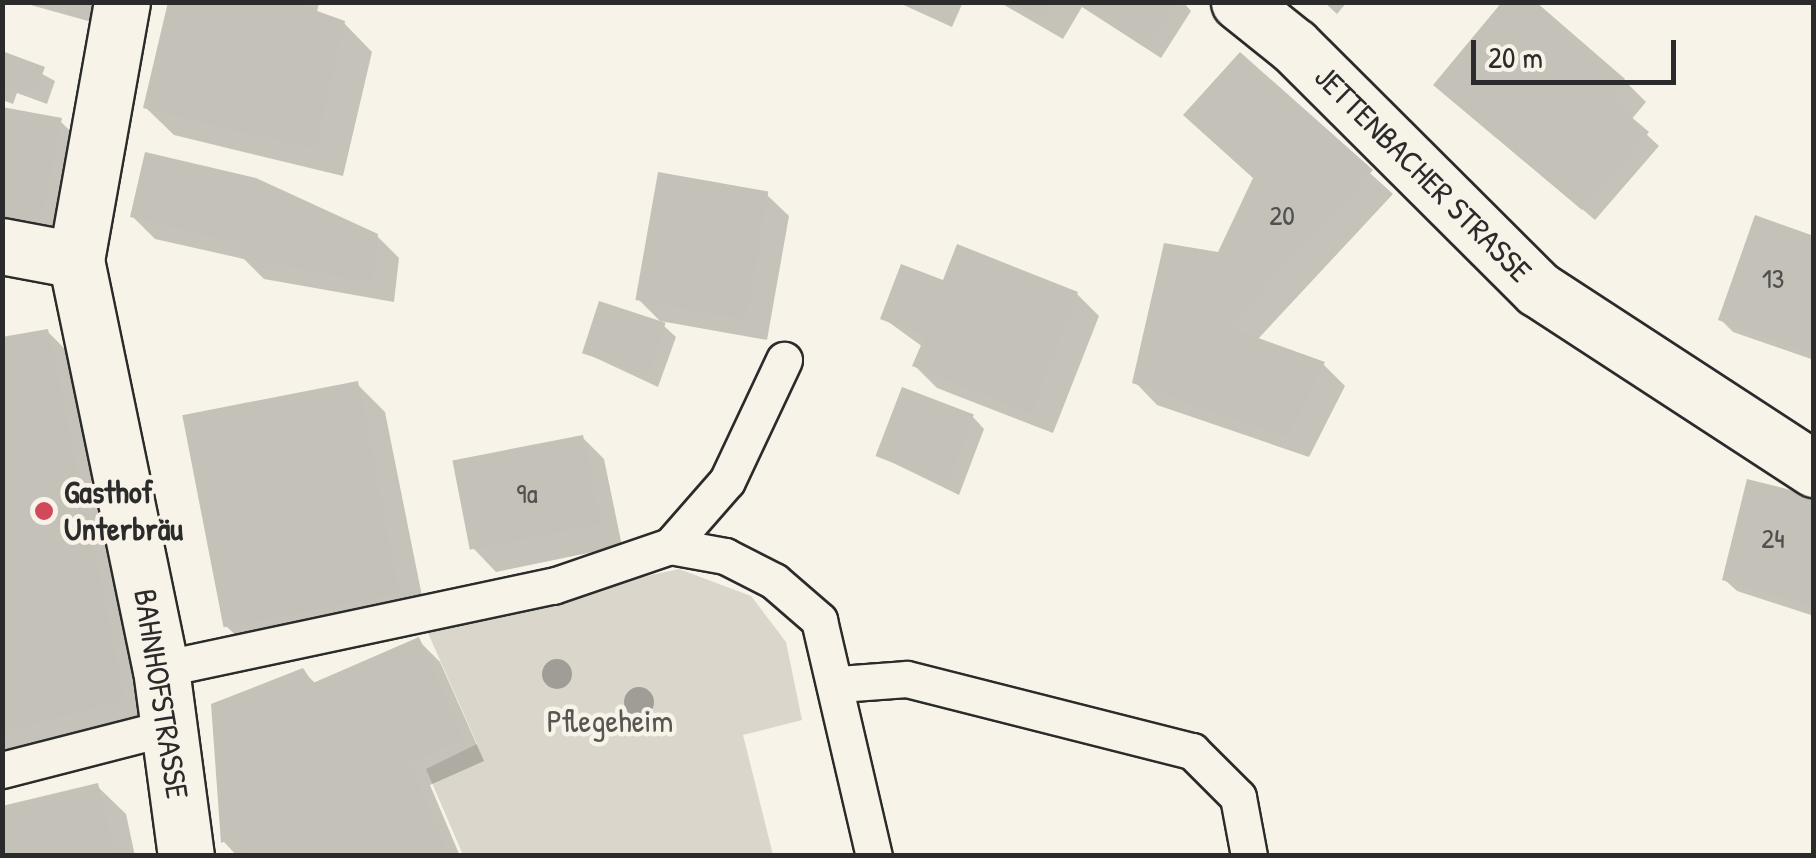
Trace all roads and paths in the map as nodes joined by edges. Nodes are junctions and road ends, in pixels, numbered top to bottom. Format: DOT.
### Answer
graph roads {
  1 [pos="122,2"];
  2 [pos="1239,2"];
  3 [pos="2,246"];
  4 [pos="76,260"];
  5 [pos="784,360"];
  6 [pos="1814,469"];
  7 [pos="670,546"];
  8 [pos="161,669"];
  9 [pos="839,684"];
  10 [pos="170,727"];
  11 [pos="2,770"];
  12 [pos="186,856"];
  13 [pos="874,856"];
  14 [pos="1249,856"];
  1 -- 4 [label="main road, BAHNHOFSTRASSE"];
  2 -- 6 [label="main road, JETTENBACHER STRASSE"];
  3 -- 4 [label="main road"];
  4 -- 8 [label="main road, BAHNHOFSTRASSE"];
  5 -- 7 [label="lane"];
  7 -- 8 [label="lane"];
  7 -- 9 [label="lane"];
  8 -- 10 [label="main road, BAHNHOFSTRASSE"];
  9 -- 13 [label="lane"];
  9 -- 14 [label="lane"];
  10 -- 11 [label="lane"];
  10 -- 12 [label="main road, BAHNHOFSTRASSE"];
}
